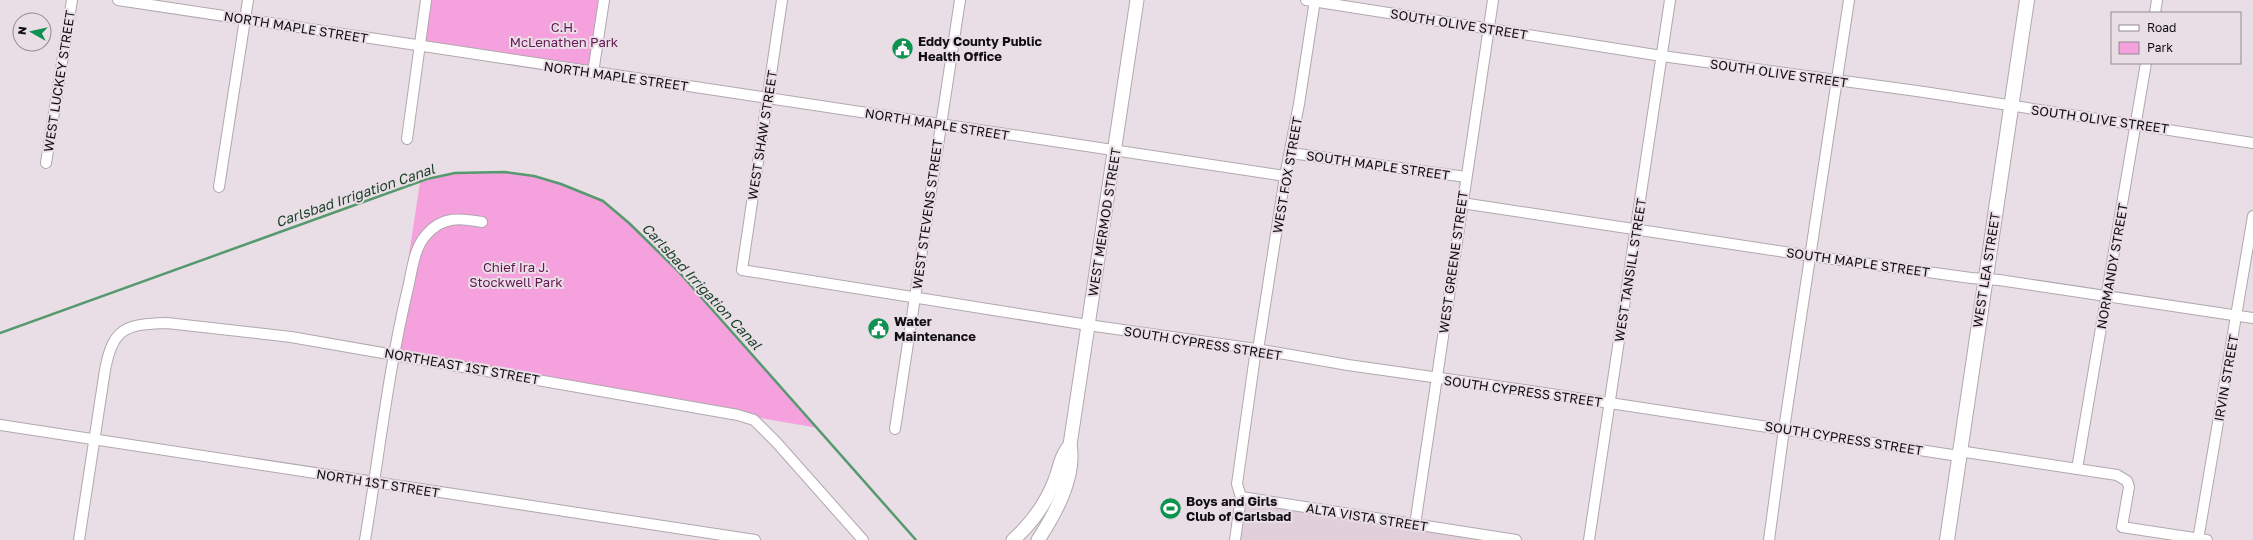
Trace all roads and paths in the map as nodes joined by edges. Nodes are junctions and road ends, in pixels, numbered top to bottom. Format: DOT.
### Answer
graph roads {
  1 [pos="72,0"];
  2 [pos="118,0"];
  3 [pos="248,0"];
  4 [pos="426,0"];
  5 [pos="604,0"];
  6 [pos="782,0"];
  7 [pos="960,0"];
  8 [pos="1137,0"];
  9 [pos="1312,0"];
  10 [pos="1493,0"];
  11 [pos="1670,0"];
  12 [pos="1849,0"];
  13 [pos="2027,0"];
  14 [pos="2157,0"];
  15 [pos="2155,12"];
  16 [pos="245,19"];
  17 [pos="1488,29"];
  18 [pos="420,47"];
  19 [pos="1662,56"];
  20 [pos="2146,64"];
  21 [pos="593,73"];
  22 [pos="1837,81"];
  23 [pos="767,98"];
  24 [pos="2012,106"];
  25 [pos="940,124"];
  26 [pos="2135,124"];
  27 [pos="407,139"];
  28 [pos="2253,143"];
  29 [pos="1115,152"];
  30 [pos="1291,153"];
  31 [pos="46,163"];
  32 [pos="1285,176"];
  33 [pos="1466,177"];
  34 [pos="219,187"];
  35 [pos="1462,203"];
  36 [pos="2253,216"];
  37 [pos="482,222"];
  38 [pos="1636,229"];
  39 [pos="1811,256"];
  40 [pos="742,270"];
  41 [pos="1985,279"];
  42 [pos="915,296"];
  43 [pos="2106,296"];
  44 [pos="2236,316"];
  45 [pos="2253,318"];
  46 [pos="1088,325"];
  47 [pos="1257,350"];
  48 [pos="394,354"];
  49 [pos="1436,378"];
  50 [pos="1610,403"];
  51 [pos="0,425"];
  52 [pos="895,429"];
  53 [pos="1784,429"];
  54 [pos="95,439"];
  55 [pos="1070,445"];
  56 [pos="1959,453"];
  57 [pos="2077,469"];
  58 [pos="375,483"];
  59 [pos="1241,497"];
  60 [pos="1414,524"];
  61 [pos="79,540"];
  62 [pos="365,540"];
  63 [pos="756,540"];
  64 [pos="863,540"];
  65 [pos="1013,540"];
  66 [pos="1038,540"];
  67 [pos="1235,540"];
  68 [pos="1516,540"];
  69 [pos="1589,540"];
  70 [pos="1769,540"];
  71 [pos="1947,540"];
  72 [pos="2201,540"];
  1 -- 31 [label="street, WEST LUCKEY STREET"];
  2 -- 16 [label="street, NORTH MAPLE STREET"];
  3 -- 16 [label="street"];
  4 -- 18 [label="street"];
  5 -- 21 [label="street"];
  6 -- 23 [label="street, WEST SHAW STREET"];
  7 -- 25 [label="street, WEST STEVENS STREET"];
  8 -- 29 [label="street, WEST MERMOD STREET"];
  9 -- 17 [label="street, SOUTH OLIVE STREET"];
  9 -- 30 [label="street, WEST FOX STREET"];
  10 -- 17 [label="street, WEST GREENE STREET"];
  11 -- 19 [label="street, WEST TANSILL STREET"];
  12 -- 22 [label="street"];
  13 -- 24 [label="main road, WEST LEA STREET"];
  14 -- 15 [label="street"];
  16 -- 18 [label="street, NORTH MAPLE STREET"];
  16 -- 34 [label="street"];
  17 -- 19 [label="street, SOUTH OLIVE STREET"];
  17 -- 33 [label="street, WEST GREENE STREET"];
  18 -- 21 [label="street, NORTH MAPLE STREET"];
  18 -- 27 [label="street"];
  19 -- 22 [label="street, SOUTH OLIVE STREET"];
  19 -- 38 [label="street, WEST TANSILL STREET"];
  20 -- 26 [label="street, NORMANDY STREET"];
  21 -- 23 [label="street, NORTH MAPLE STREET"];
  22 -- 24 [label="street, SOUTH OLIVE STREET"];
  22 -- 39 [label="street"];
  23 -- 25 [label="street, NORTH MAPLE STREET"];
  23 -- 40 [label="street, WEST SHAW STREET"];
  24 -- 26 [label="street, SOUTH OLIVE STREET"];
  24 -- 41 [label="main road, WEST LEA STREET"];
  25 -- 29 [label="street, NORTH MAPLE STREET"];
  25 -- 42 [label="street, WEST STEVENS STREET"];
  26 -- 28 [label="street, SOUTH OLIVE STREET"];
  26 -- 43 [label="street, NORMANDY STREET"];
  29 -- 32 [label="street"];
  29 -- 46 [label="street, WEST MERMOD STREET"];
  30 -- 32 [label="street, WEST FOX STREET"];
  30 -- 33 [label="street, SOUTH MAPLE STREET"];
  32 -- 47 [label="street, WEST FOX STREET"];
  33 -- 35 [label="street, WEST GREENE STREET"];
  35 -- 38 [label="street, SOUTH MAPLE STREET"];
  35 -- 49 [label="street, WEST GREENE STREET"];
  36 -- 44 [label="street, IRVIN STREET"];
  37 -- 48 [label="street"];
  38 -- 39 [label="street, SOUTH MAPLE STREET"];
  38 -- 50 [label="street, WEST TANSILL STREET"];
  39 -- 41 [label="street, SOUTH MAPLE STREET"];
  39 -- 53 [label="street"];
  40 -- 42 [label="street, SOUTH CYPRESS STREET"];
  41 -- 43 [label="street, SOUTH MAPLE STREET"];
  41 -- 56 [label="main road, WEST LEA STREET"];
  42 -- 46 [label="street, SOUTH CYPRESS STREET"];
  42 -- 52 [label="street, WEST STEVENS STREET"];
  43 -- 44 [label="street, SOUTH MAPLE STREET"];
  43 -- 57 [label="street, NORMANDY STREET"];
  44 -- 45 [label="street, SOUTH MAPLE STREET"];
  44 -- 72 [label="street, IRVIN STREET"];
  46 -- 47 [label="street, SOUTH CYPRESS STREET"];
  46 -- 55 [label="street, WEST MERMOD STREET"];
  47 -- 49 [label="street, SOUTH CYPRESS STREET"];
  47 -- 59 [label="street, WEST FOX STREET"];
  48 -- 54 [label="street, NORTHEAST 1ST STREET"];
  48 -- 58 [label="street"];
  48 -- 64 [label="street, NORTHEAST 1ST STREET"];
  49 -- 50 [label="street, SOUTH CYPRESS STREET"];
  49 -- 60 [label="street, WEST GREENE STREET"];
  50 -- 53 [label="street, SOUTH CYPRESS STREET"];
  50 -- 69 [label="street, WEST TANSILL STREET"];
  51 -- 54 [label="street, NORTH 1ST STREET"];
  53 -- 56 [label="street, SOUTH CYPRESS STREET"];
  53 -- 70 [label="street"];
  54 -- 58 [label="street, NORTH 1ST STREET"];
  54 -- 61 [label="street, NORTHEAST 1ST STREET"];
  55 -- 65 [label="street"];
  55 -- 66 [label="street"];
  56 -- 57 [label="street, SOUTH CYPRESS STREET"];
  56 -- 71 [label="main road, WEST LEA STREET"];
  57 -- 72 [label="street, SOUTH CYPRESS STREET"];
  58 -- 62 [label="street"];
  58 -- 63 [label="street, NORTH 1ST STREET"];
  59 -- 60 [label="street, ALTA VISTA STREET"];
  59 -- 67 [label="street, WEST FOX STREET"];
  60 -- 68 [label="street, ALTA VISTA STREET"];
}
